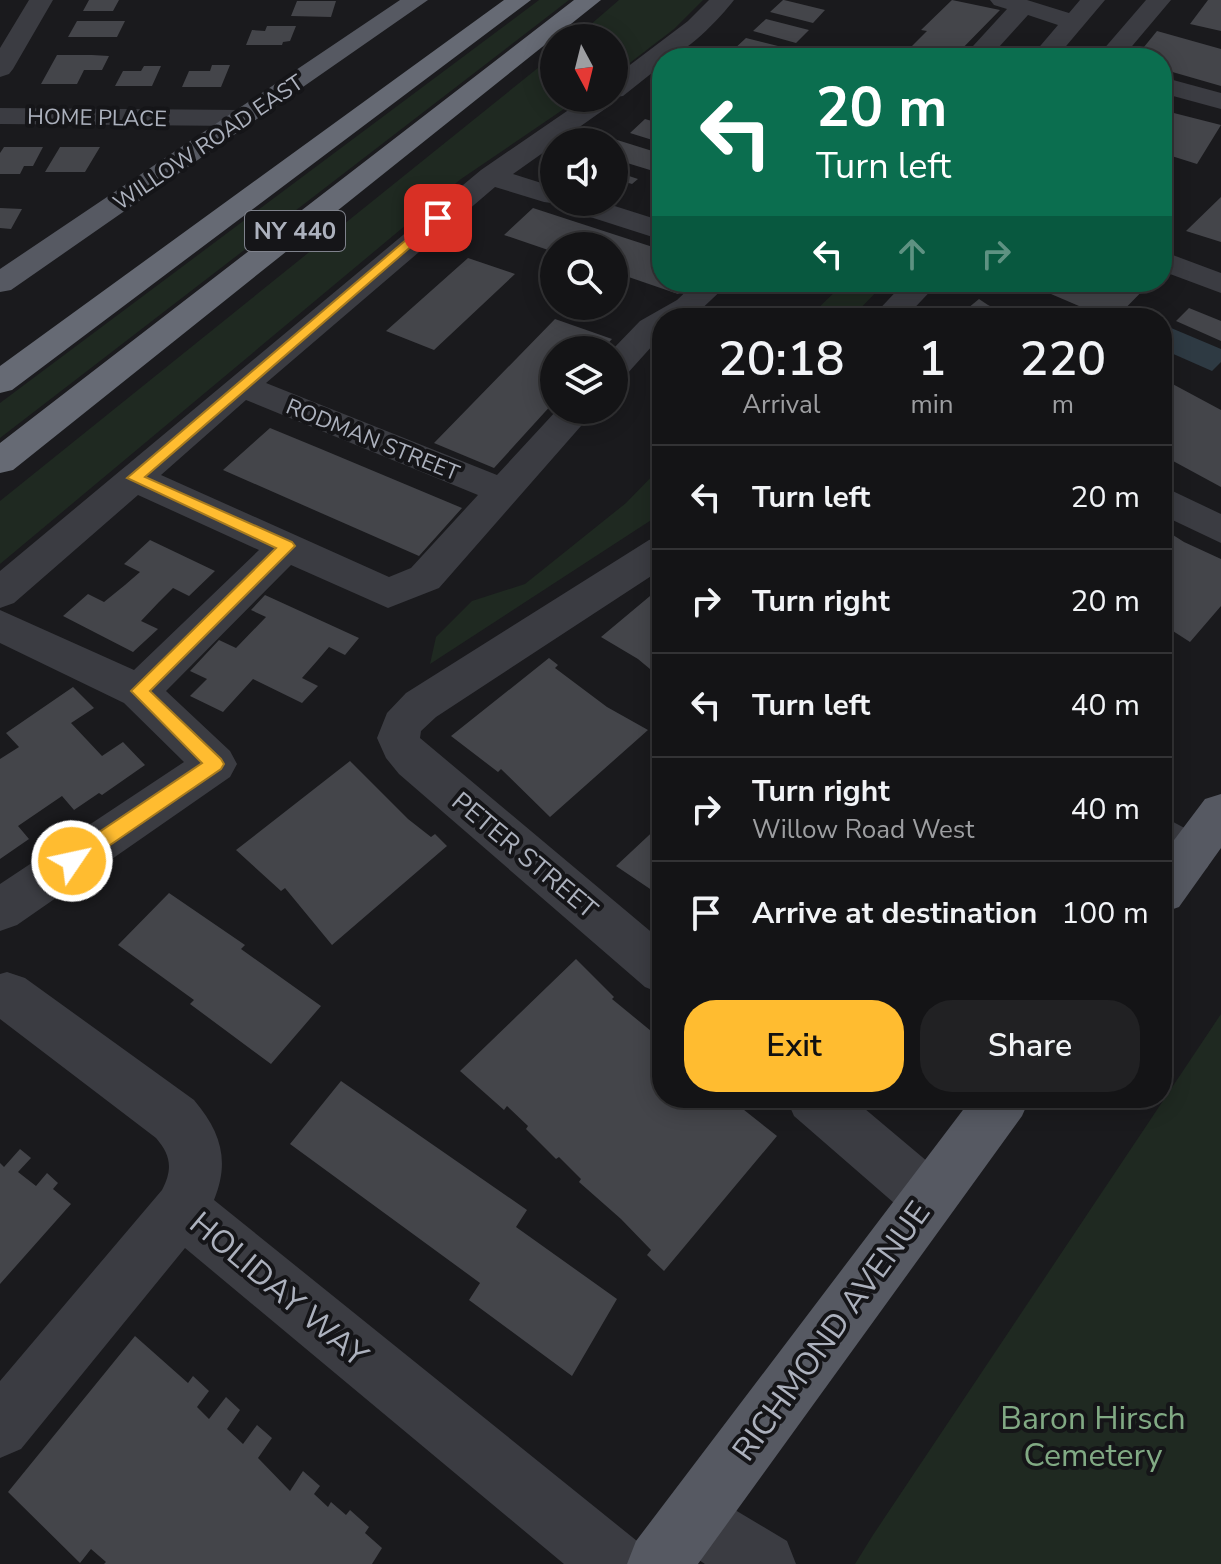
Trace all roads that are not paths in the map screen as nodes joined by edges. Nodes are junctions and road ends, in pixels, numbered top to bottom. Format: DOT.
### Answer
graph roads {
  1 [pos="41,0"];
  2 [pos="416,0"];
  3 [pos="519,0"];
  4 [pos="589,0"];
  5 [pos="722,0"];
  6 [pos="1093,0"];
  7 [pos="1159,0"];
  8 [pos="1012,4"];
  9 [pos="1075,22"];
  10 [pos="668,48"];
  11 [pos="982,48"];
  12 [pos="1052,48"];
  13 [pos="1118,48"];
  14 [pos="652,61"];
  15 [pos="0,69"];
  16 [pos="628,79"];
  17 [pos="1172,88"];
  18 [pos="1221,101"];
  19 [pos="583,112"];
  20 [pos="0,116"];
  21 [pos="242,118"];
  22 [pos="491,176"];
  23 [pos="540,192"];
  24 [pos="615,216"];
  25 [pos="652,228"];
  26 [pos="1172,264"];
  27 [pos="0,283"];
  28 [pos="1221,284"];
  29 [pos="704,292"];
  30 [pos="913,292"];
  31 [pos="686,308"];
  32 [pos="897,308"];
  33 [pos="652,327"];
  34 [pos="628,353"];
  35 [pos="0,382"];
  36 [pos="242,386"];
  37 [pos="563,424"];
  38 [pos="0,461"];
  39 [pos="134,478"];
  40 [pos="503,491"];
  41 [pos="1172,504"];
  42 [pos="1221,530"];
  43 [pos="287,546"];
  44 [pos="652,556"];
  45 [pos="0,593"];
  46 [pos="0,625"];
  47 [pos="139,691"];
  48 [pos="1221,813"];
  49 [pos="1176,845"];
  50 [pos="0,910"];
  51 [pos="652,963"];
  52 [pos="7,995"];
  53 [pos="824,1108"];
  54 [pos="996,1108"];
  55 [pos="928,1197"];
  56 [pos="181,1209"];
  57 [pos="0,1428"];
  58 [pos="676,1542"];
  59 [pos="614,1564"];
  60 [pos="764,1564"];
  1 -- 15 [label="street"];
  2 -- 21 [label="main road, WILLOW ROAD EAST"];
  3 -- 35 [label="highway, NY 440"];
  4 -- 38 [label="highway, NY 440"];
  5 -- 10 [label="street"];
  6 -- 9 [label="street"];
  7 -- 13 [label="street"];
  8 -- 9 [label="street"];
  8 -- 11 [label="street"];
  9 -- 12 [label="street"];
  14 -- 16 [label="street"];
  17 -- 18 [label="street"];
  19 -- 22 [label="street"];
  20 -- 21 [label="street, HOME PLACE"];
  21 -- 27 [label="main road, WILLOW ROAD EAST"];
  22 -- 23 [label="street"];
  22 -- 36 [label="street"];
  24 -- 25 [label="street"];
  26 -- 28 [label="street"];
  29 -- 31 [label="street"];
  30 -- 32 [label="street"];
  33 -- 34 [label="street"];
  36 -- 39 [label="street"];
  36 -- 40 [label="street, RODMAN STREET"];
  37 -- 40 [label="street"];
  39 -- 43 [label="street"];
  39 -- 45 [label="street"];
  40 -- 43 [label="street"];
  41 -- 42 [label="street"];
  43 -- 47 [label="street"];
  44 -- 51 [label="street, PETER STREET"];
  46 -- 47 [label="street"];
  47 -- 50 [label="street"];
  48 -- 49 [label="main road"];
  52 -- 56 [label="street, HOLIDAY WAY"];
  53 -- 55 [label="street"];
  54 -- 55 [label="main road, RICHMOND AVENUE"];
  55 -- 58 [label="main road, RICHMOND AVENUE"];
  56 -- 57 [label="street"];
  56 -- 59 [label="street, HOLIDAY WAY"];
  58 -- 60 [label="street"];
}
